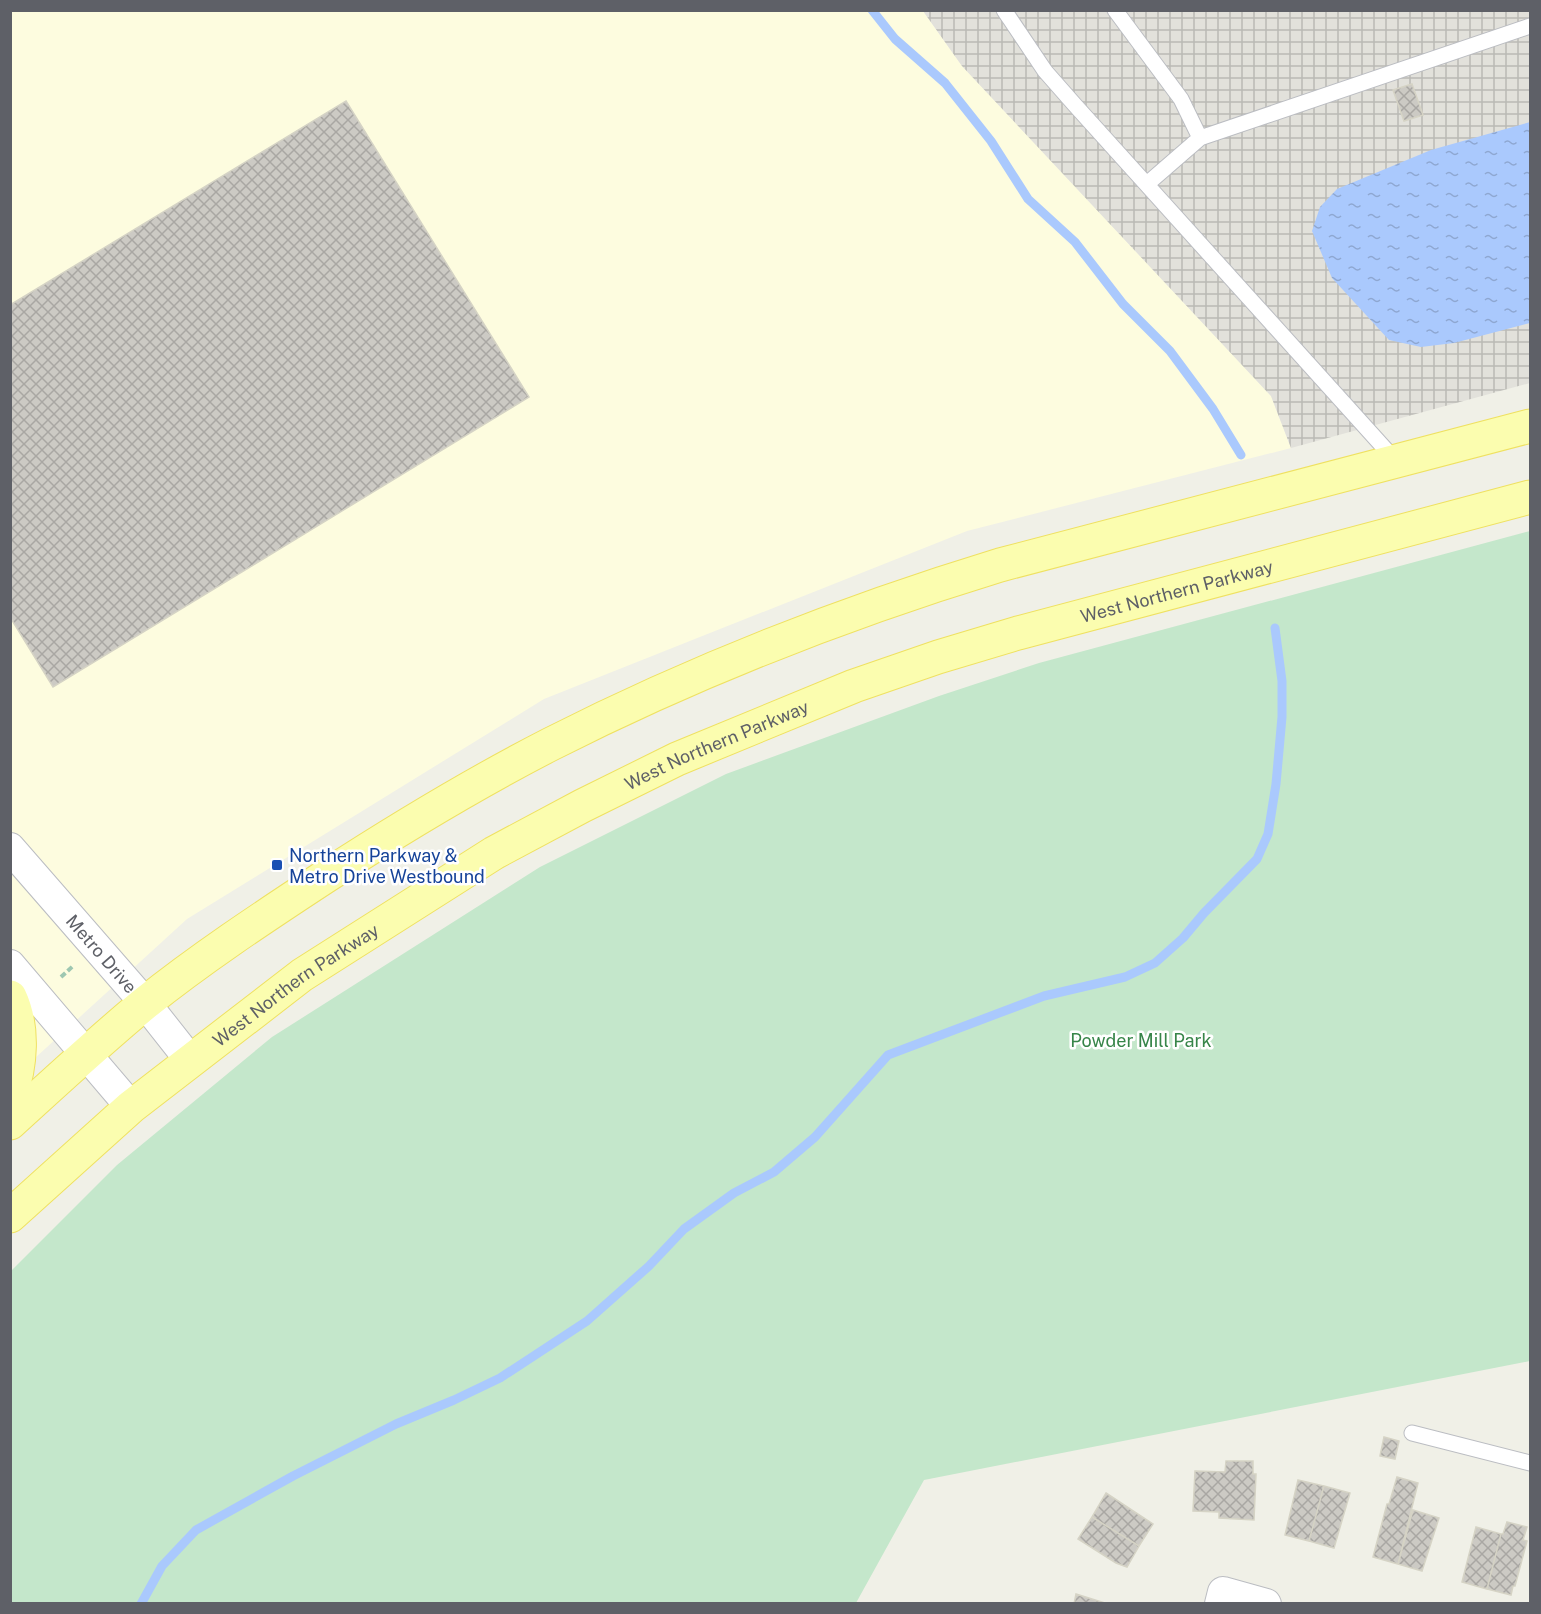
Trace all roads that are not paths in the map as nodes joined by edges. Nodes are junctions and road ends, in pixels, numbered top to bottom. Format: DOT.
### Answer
graph roads {
  1 [pos="1004,10"];
  2 [pos="1115,10"];
  3 [pos="1530,26"];
  4 [pos="1200,138"];
  5 [pos="1147,184"];
  6 [pos="1530,426"];
  7 [pos="1396,461"];
  8 [pos="1530,497"];
  9 [pos="10,848"];
  10 [pos="10,965"];
  11 [pos="10,997"];
  12 [pos="146,1003"];
  13 [pos="86,1054"];
  14 [pos="190,1060"];
  15 [pos="10,1096"];
  16 [pos="130,1107"];
  17 [pos="10,1123"];
  18 [pos="10,1216"];
  19 [pos="1412,1433"];
  20 [pos="1530,1463"];
  21 [pos="1221,1598"];
  22 [pos="1266,1604"];
  1 -- 5 [label="lane"];
  2 -- 4 [label="lane"];
  3 -- 4 [label="lane"];
  4 -- 5 [label="lane"];
  5 -- 7 [label="lane"];
  6 -- 7 [label="main road"];
  7 -- 12 [label="main road"];
  8 -- 14 [label="main road, West Northern Parkway"];
  9 -- 12 [label="street, Metro Drive"];
  10 -- 13 [label="street"];
  11 -- 15 [label="main road"];
  12 -- 13 [label="main road"];
  12 -- 14 [label="street, Metro Drive"];
  13 -- 16 [label="street"];
  13 -- 17 [label="main road"];
  14 -- 16 [label="main road, West Northern Parkway"];
  16 -- 18 [label="main road, West Northern Parkway"];
  19 -- 20 [label="lane"];
  21 -- 22 [label="street"];
}
